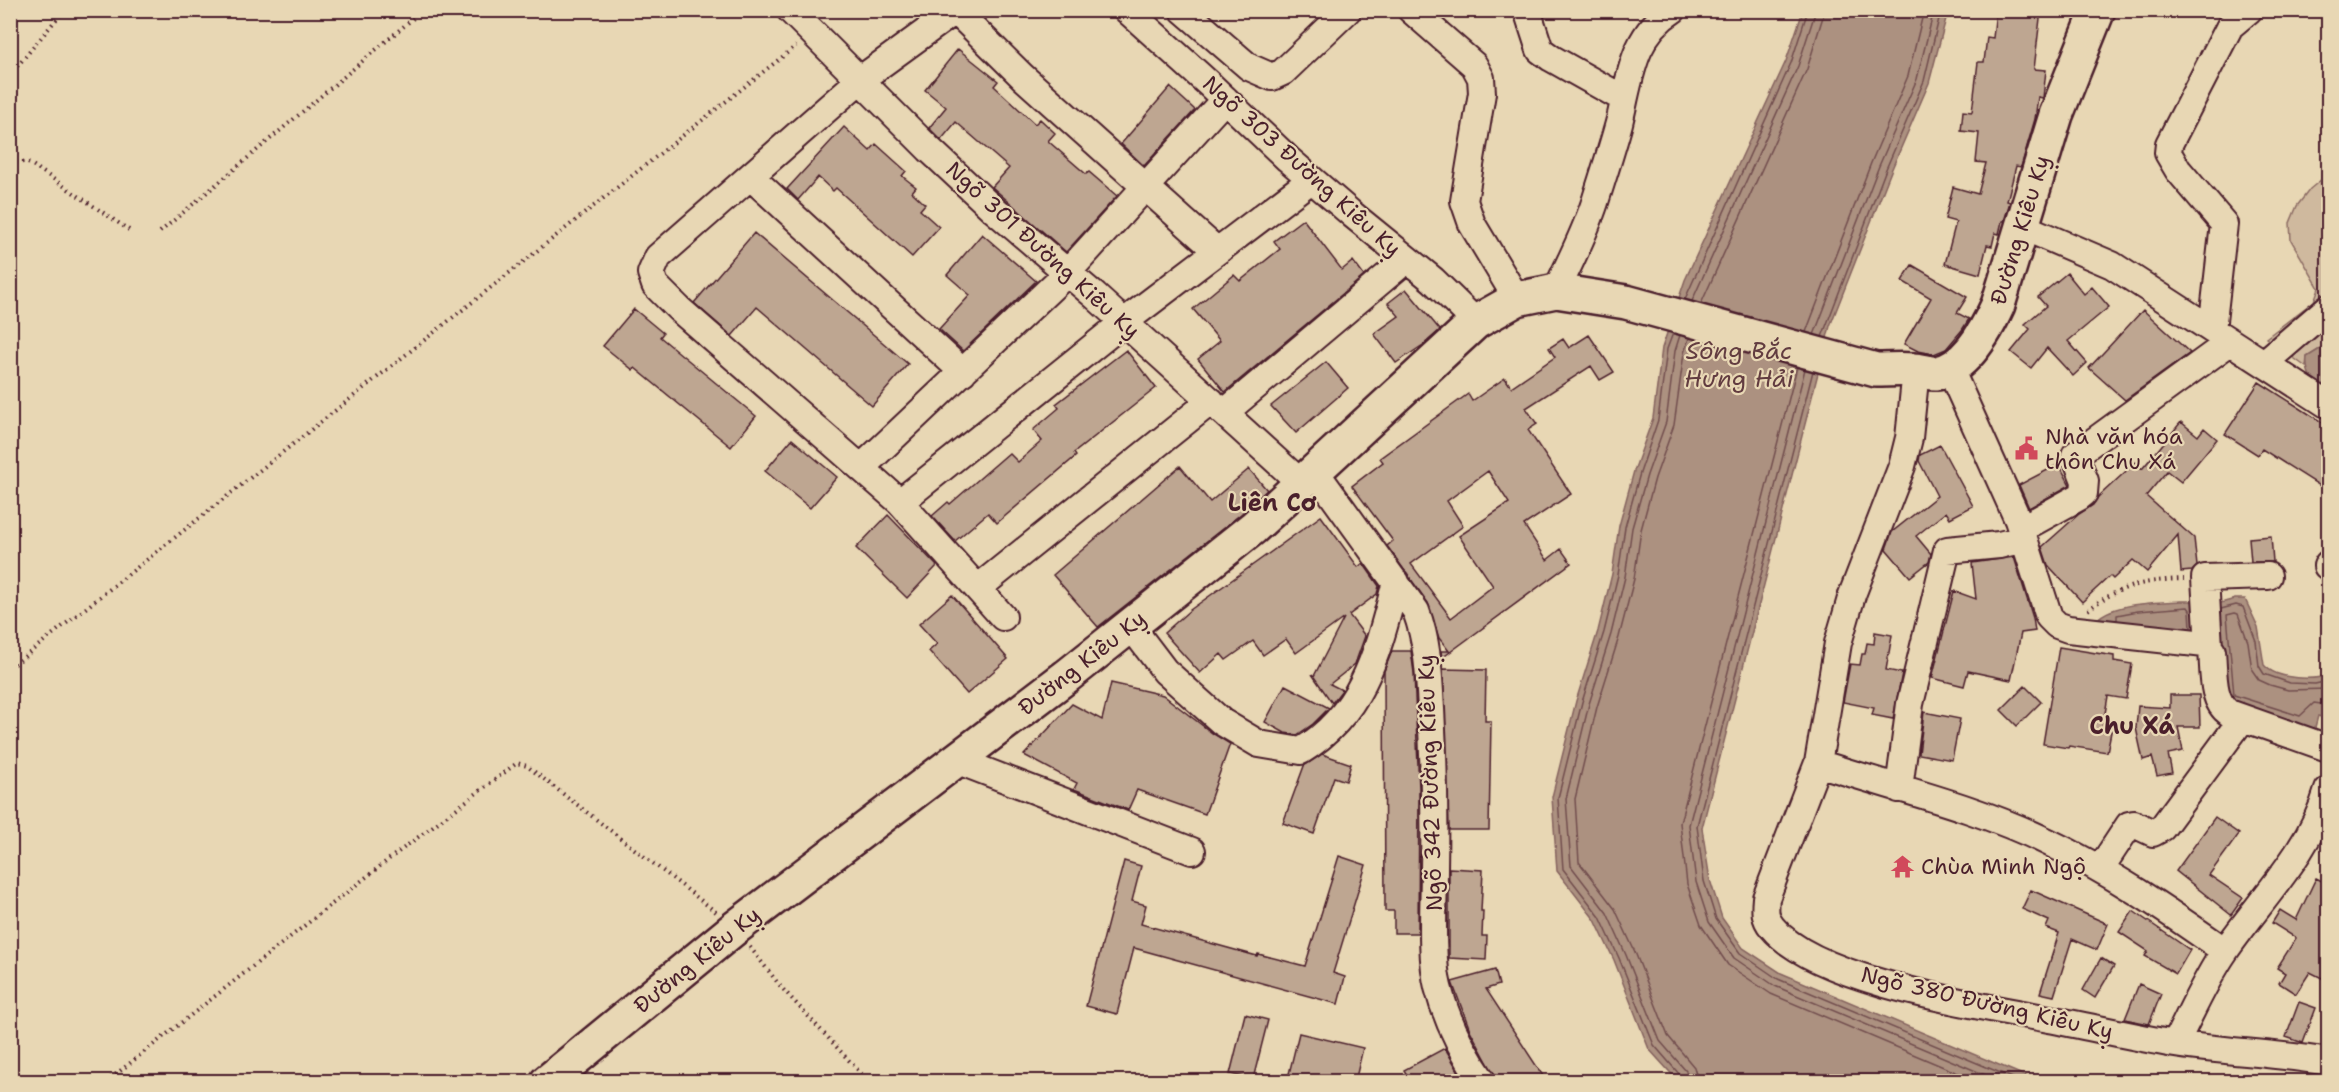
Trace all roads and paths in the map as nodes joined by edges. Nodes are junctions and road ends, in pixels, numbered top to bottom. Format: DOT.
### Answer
graph roads {
  1 [pos="64,10"];
  2 [pos="423,10"];
  3 [pos="790,10"];
  4 [pos="1127,10"];
  5 [pos="1183,10"];
  6 [pos="1348,10"];
  7 [pos="1411,10"];
  8 [pos="1672,10"];
  9 [pos="2098,10"];
  10 [pos="2249,10"];
  11 [pos="956,11"];
  12 [pos="1528,11"];
  13 [pos="813,32"];
  14 [pos="861,79"];
  15 [pos="10,95"];
  16 [pos="1225,99"];
  17 [pos="1624,99"];
  18 [pos="10,163"];
  19 [pos="751,177"];
  20 [pos="1311,180"];
  21 [pos="1145,186"];
  22 [pos="2021,226"];
  23 [pos="132,232"];
  24 [pos="160,232"];
  25 [pos="1217,252"];
  26 [pos="1407,259"];
  27 [pos="1068,272"];
  28 [pos="1556,291"];
  29 [pos="1517,299"];
  30 [pos="2328,308"];
  31 [pos="1124,322"];
  32 [pos="1476,322"];
  33 [pos="2221,336"];
  34 [pos="2264,363"];
  35 [pos="1950,369"];
  36 [pos="1916,370"];
  37 [pos="963,372"];
  38 [pos="2328,405"];
  39 [pos="1217,407"];
  40 [pos="862,467"];
  41 [pos="1308,477"];
  42 [pos="900,502"];
  43 [pos="2022,534"];
  44 [pos="2268,576"];
  45 [pos="2205,578"];
  46 [pos="1395,582"];
  47 [pos="978,588"];
  48 [pos="1003,617"];
  49 [pos="1130,625"];
  50 [pos="2068,629"];
  51 [pos="2210,647"];
  52 [pos="10,668"];
  53 [pos="2242,718"];
  54 [pos="2328,748"];
  55 [pos="956,760"];
  56 [pos="1818,763"];
  57 [pos="1899,789"];
  58 [pos="2328,790"];
  59 [pos="1192,851"];
  60 [pos="2100,869"];
  61 [pos="735,928"];
  62 [pos="2225,951"];
  63 [pos="2175,1044"];
  64 [pos="2328,1062"];
  65 [pos="106,1082"];
  66 [pos="547,1082"];
  67 [pos="869,1082"];
  68 [pos="1483,1082"];
  1 -- 15 [label="path"];
  2 -- 24 [label="path"];
  3 -- 13 [label="street, Ngõ 301 Đường Kiêu Kỵ"];
  4 -- 16 [label="street, Ngõ 303 Đường Kiêu Kỵ"];
  5 -- 6 [label="street"];
  7 -- 29 [label="street"];
  8 -- 17 [label="street"];
  9 -- 22 [label="main road, Đường Kiêu Kỵ"];
  10 -- 33 [label="street"];
  11 -- 14 [label="street"];
  11 -- 21 [label="street"];
  12 -- 17 [label="street"];
  13 -- 14 [label="street, Ngõ 301 Đường Kiêu Kỵ"];
  13 -- 52 [label="path"];
  14 -- 19 [label="street"];
  14 -- 27 [label="street, Ngõ 301 Đường Kiêu Kỵ"];
  16 -- 20 [label="street, Ngõ 303 Đường Kiêu Kỵ"];
  16 -- 21 [label="street"];
  17 -- 28 [label="street"];
  18 -- 23 [label="path"];
  19 -- 37 [label="street"];
  19 -- 40 [label="street"];
  20 -- 25 [label="street"];
  20 -- 26 [label="street, Ngõ 303 Đường Kiêu Kỵ"];
  21 -- 25 [label="street"];
  21 -- 27 [label="street"];
  22 -- 33 [label="street"];
  22 -- 35 [label="main road, Đường Kiêu Kỵ"];
  25 -- 31 [label="street"];
  26 -- 32 [label="street, Ngõ 303 Đường Kiêu Kỵ"];
  26 -- 39 [label="street"];
  27 -- 31 [label="street, Ngõ 301 Đường Kiêu Kỵ"];
  27 -- 37 [label="street"];
  28 -- 29 [label="main road, Đường Kiêu Kỵ"];
  28 -- 36 [label="main road, Đường Kiêu Kỵ"];
  29 -- 32 [label="main road, Đường Kiêu Kỵ"];
  30 -- 34 [label="street"];
  31 -- 39 [label="street, Ngõ 301 Đường Kiêu Kỵ"];
  31 -- 42 [label="street"];
  32 -- 41 [label="main road, Đường Kiêu Kỵ"];
  33 -- 34 [label="street"];
  33 -- 43 [label="street"];
  34 -- 38 [label="street"];
  35 -- 36 [label="main road"];
  35 -- 43 [label="street"];
  36 -- 56 [label="street, Ngõ 380 Đường Kiêu Kỵ"];
  37 -- 40 [label="street"];
  39 -- 41 [label="street, Ngõ 301 Đường Kiêu Kỵ"];
  39 -- 47 [label="street"];
  40 -- 42 [label="street"];
  41 -- 46 [label="street, Ngõ 342 Đường Kiêu Kỵ"];
  41 -- 49 [label="main road, Đường Kiêu Kỵ"];
  42 -- 47 [label="street"];
  43 -- 50 [label="street"];
  43 -- 57 [label="street"];
  44 -- 45 [label="street"];
  45 -- 50 [label="path"];
  45 -- 51 [label="street"];
  46 -- 49 [label="street"];
  46 -- 68 [label="street, Ngõ 342 Đường Kiêu Kỵ"];
  47 -- 48 [label="street"];
  49 -- 55 [label="main road, Đường Kiêu Kỵ"];
  50 -- 51 [label="street"];
  51 -- 53 [label="street"];
  53 -- 54 [label="street"];
  53 -- 60 [label="street"];
  55 -- 59 [label="street"];
  55 -- 61 [label="main road, Đường Kiêu Kỵ"];
  56 -- 57 [label="street"];
  56 -- 63 [label="street, Ngõ 380 Đường Kiêu Kỵ"];
  57 -- 60 [label="street"];
  58 -- 62 [label="street"];
  60 -- 62 [label="street"];
  61 -- 65 [label="path"];
  61 -- 66 [label="main road, Đường Kiêu Kỵ"];
  61 -- 67 [label="path"];
  62 -- 63 [label="street"];
  63 -- 64 [label="street, Ngõ 380 Đường Kiêu Kỵ"];
}
